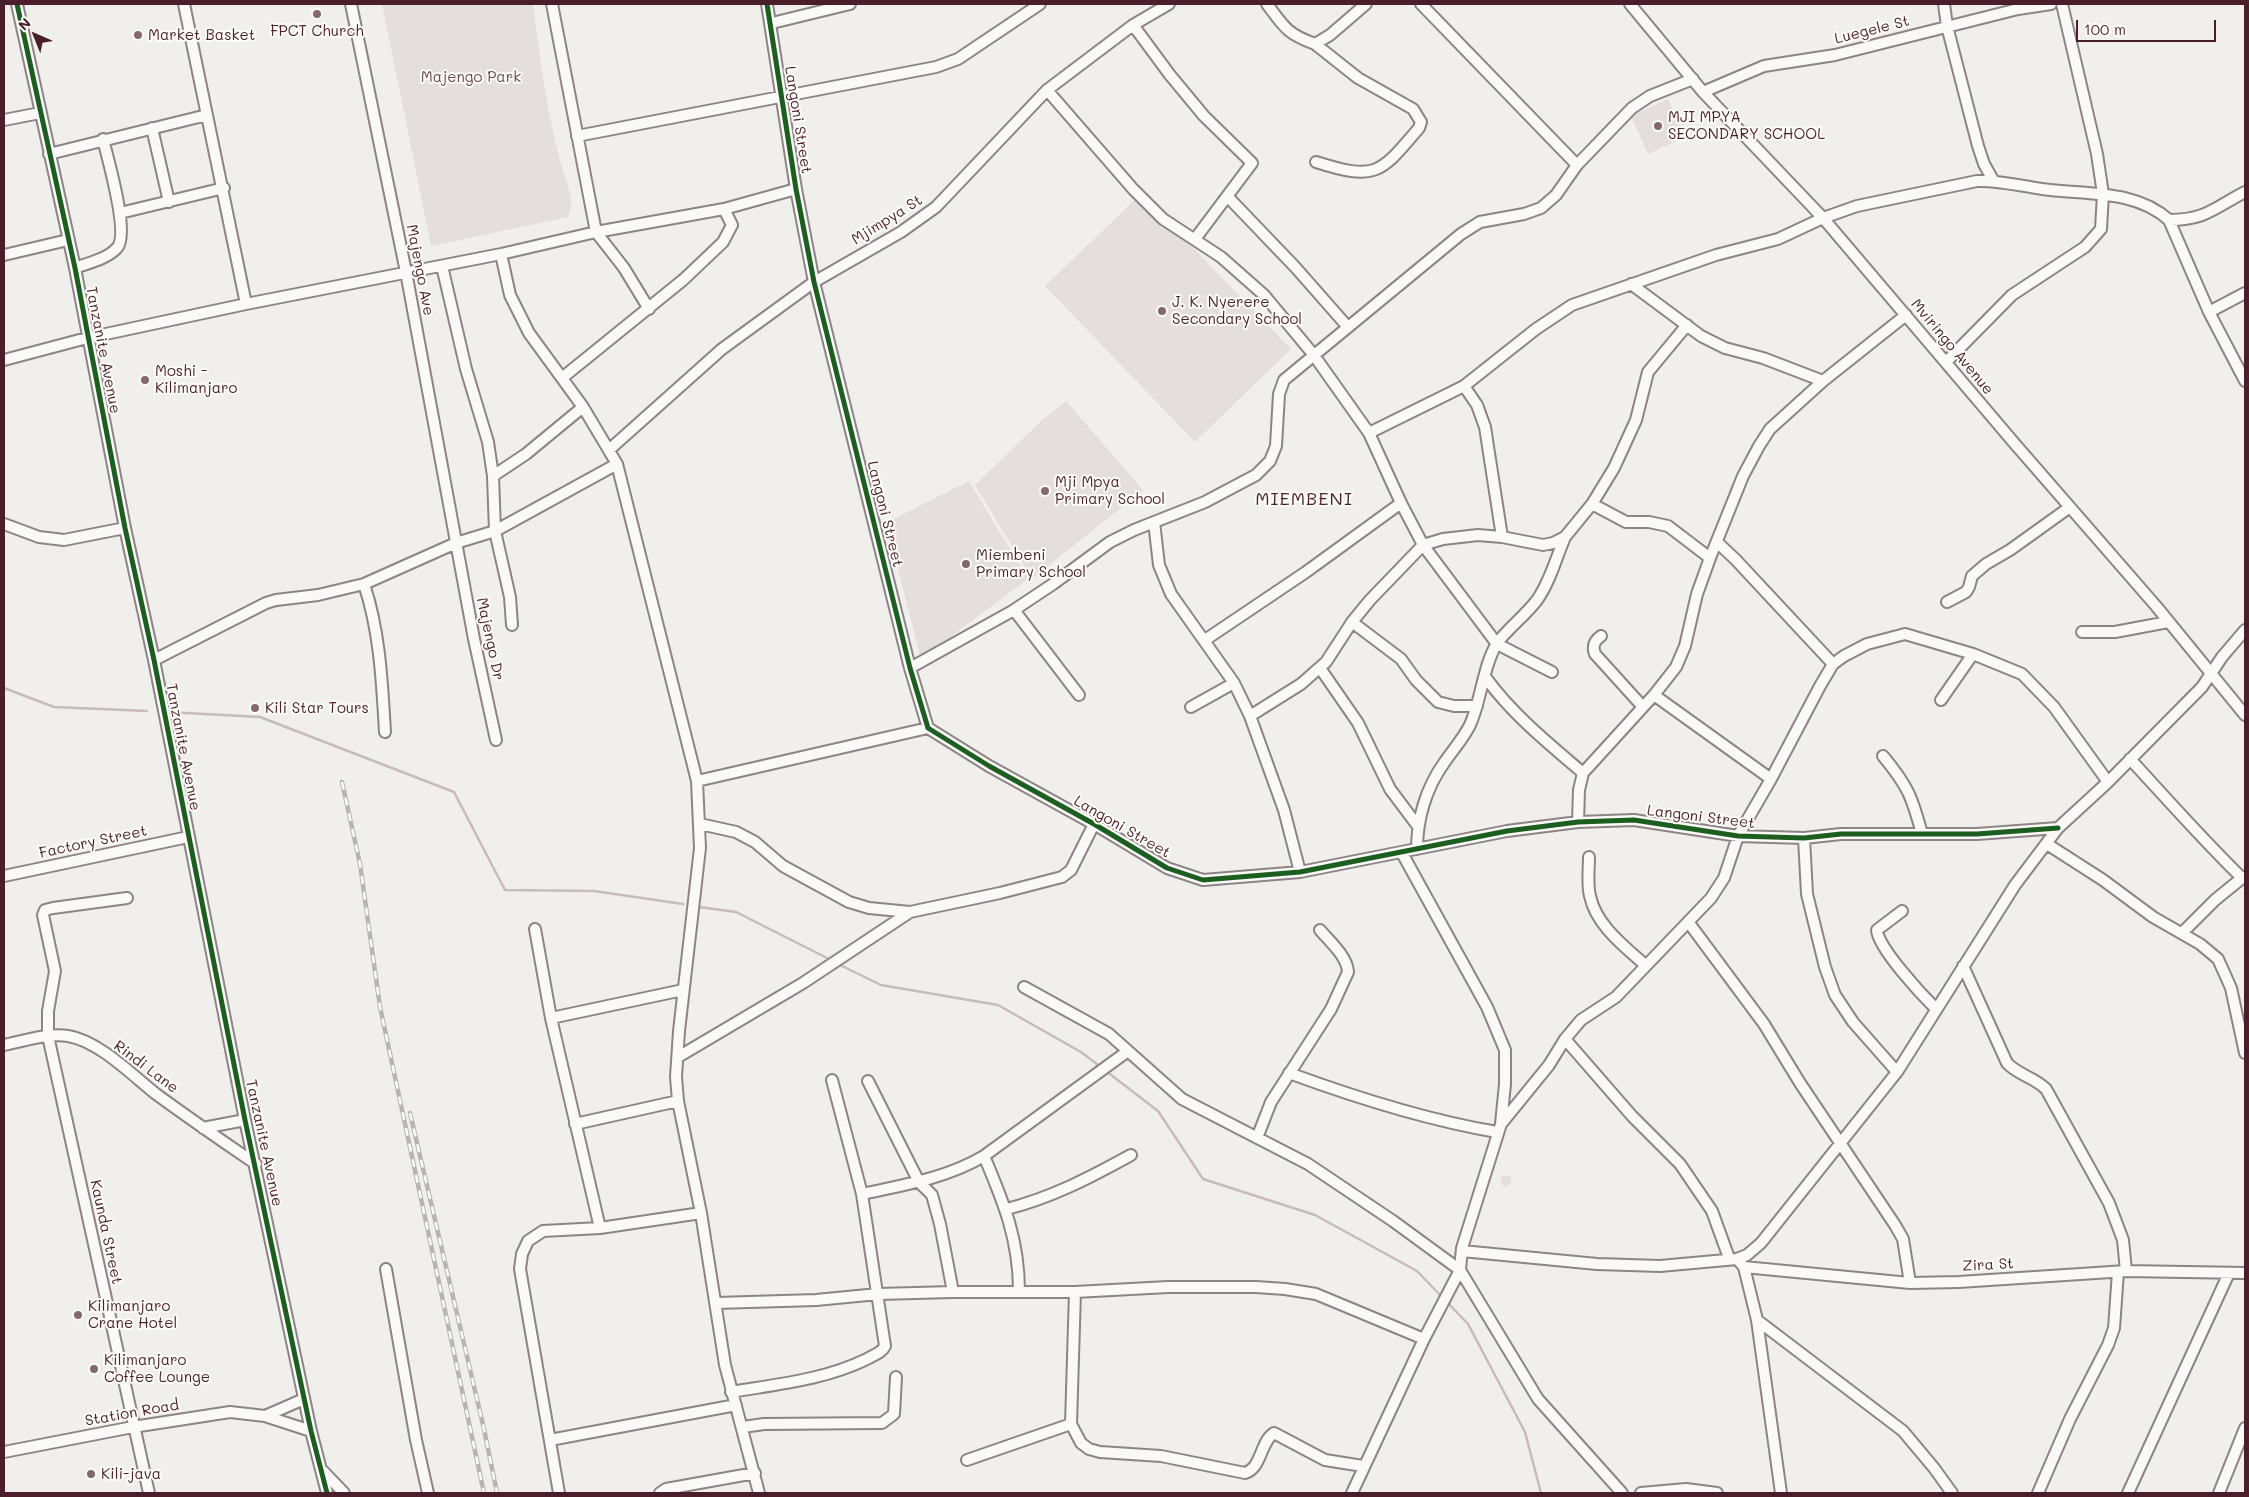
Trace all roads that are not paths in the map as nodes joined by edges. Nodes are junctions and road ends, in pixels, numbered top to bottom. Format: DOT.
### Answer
graph roads {
  1 [pos="17,4"];
  2 [pos="184,4"];
  3 [pos="351,4"];
  4 [pos="552,4"];
  5 [pos="767,4"];
  6 [pos="850,4"];
  7 [pos="1040,4"];
  8 [pos="1169,4"];
  9 [pos="1267,4"];
  10 [pos="1366,4"];
  11 [pos="1421,4"];
  12 [pos="1630,4"];
  13 [pos="1944,4"];
  14 [pos="2051,4"];
  15 [pos="2062,4"];
  16 [pos="1151,8"];
  17 [pos="772,23"];
  18 [pos="1133,25"];
  19 [pos="1947,26"];
  20 [pos="1315,44"];
  21 [pos="1693,79"];
  22 [pos="1048,90"];
  23 [pos="1703,92"];
  24 [pos="781,97"];
  25 [pos="40,112"];
  26 [pos="207,115"];
  27 [pos="4,120"];
  28 [pos="152,128"];
  29 [pos="577,136"];
  30 [pos="103,139"];
  31 [pos="49,154"];
  32 [pos="1316,162"];
  33 [pos="1577,165"];
  34 [pos="1993,180"];
  35 [pos="224,188"];
  36 [pos="796,189"];
  37 [pos="2245,192"];
  38 [pos="2103,194"];
  39 [pos="1228,197"];
  40 [pos="169,202"];
  41 [pos="724,209"];
  42 [pos="120,214"];
  43 [pos="1823,218"];
  44 [pos="2169,220"];
  45 [pos="596,232"];
  46 [pos="1195,239"];
  47 [pos="68,240"];
  48 [pos="501,254"];
  49 [pos="4,255"];
  50 [pos="442,266"];
  51 [pos="75,268"];
  52 [pos="406,272"];
  53 [pos="814,282"];
  54 [pos="1631,284"];
  55 [pos="2245,293"];
  56 [pos="246,304"];
  57 [pos="649,309"];
  58 [pos="2209,312"];
  59 [pos="1906,315"];
  60 [pos="1687,324"];
  61 [pos="1347,326"];
  62 [pos="87,338"];
  63 [pos="1313,354"];
  64 [pos="4,360"];
  65 [pos="1946,362"];
  66 [pos="562,378"];
  67 [pos="1823,381"];
  68 [pos="2245,381"];
  69 [pos="1464,386"];
  70 [pos="583,407"];
  71 [pos="1369,433"];
  72 [pos="610,449"];
  73 [pos="617,464"];
  74 [pos="493,476"];
  75 [pos="1401,503"];
  76 [pos="1592,504"];
  77 [pos="2070,507"];
  78 [pos="1154,522"];
  79 [pos="4,524"];
  80 [pos="125,528"];
  81 [pos="495,531"];
  82 [pos="1502,536"];
  83 [pos="1565,537"];
  84 [pos="1716,542"];
  85 [pos="456,543"];
  86 [pos="1423,545"];
  87 [pos="1710,558"];
  88 [pos="364,584"];
  89 [pos="1947,602"];
  90 [pos="1014,610"];
  91 [pos="1352,622"];
  92 [pos="2168,622"];
  93 [pos="512,625"];
  94 [pos="2245,630"];
  95 [pos="2082,632"];
  96 [pos="1601,636"];
  97 [pos="1205,640"];
  98 [pos="1496,644"];
  99 [pos="1972,654"];
  100 [pos="154,660"];
  101 [pos="1833,664"];
  102 [pos="910,668"];
  103 [pos="1320,668"];
  104 [pos="1552,672"];
  105 [pos="2211,674"];
  106 [pos="1486,678"];
  107 [pos="1234,683"];
  108 [pos="1080,695"];
  109 [pos="1654,695"];
  110 [pos="1941,700"];
  111 [pos="1477,706"];
  112 [pos="1643,707"];
  113 [pos="1191,708"];
  114 [pos="2245,715"];
  115 [pos="1250,716"];
  116 [pos="928,728"];
  117 [pos="385,732"];
  118 [pos="496,740"];
  119 [pos="1883,756"];
  120 [pos="2130,759"];
  121 [pos="1583,773"];
  122 [pos="1771,779"];
  123 [pos="698,781"];
  124 [pos="2108,782"];
  125 [pos="1578,822"];
  126 [pos="700,824"];
  127 [pos="1094,824"];
  128 [pos="1417,825"];
  129 [pos="2058,828"];
  130 [pos="1922,834"];
  131 [pos="1738,836"];
  132 [pos="188,837"];
  133 [pos="1804,838"];
  134 [pos="2047,844"];
  135 [pos="1417,849"];
  136 [pos="1402,853"];
  137 [pos="1589,857"];
  138 [pos="1300,872"];
  139 [pos="4,876"];
  140 [pos="2244,877"];
  141 [pos="127,898"];
  142 [pos="1902,911"];
  143 [pos="910,912"];
  144 [pos="1689,923"];
  145 [pos="535,930"];
  146 [pos="1320,930"];
  147 [pos="2182,933"];
  148 [pos="1645,965"];
  149 [pos="1963,966"];
  150 [pos="1024,987"];
  151 [pos="683,990"];
  152 [pos="1936,1009"];
  153 [pos="551,1018"];
  154 [pos="48,1036"];
  155 [pos="2244,1038"];
  156 [pos="1564,1039"];
  157 [pos="4,1046"];
  158 [pos="1128,1051"];
  159 [pos="2245,1053"];
  160 [pos="678,1058"];
  161 [pos="1897,1072"];
  162 [pos="1290,1073"];
  163 [pos="832,1080"];
  164 [pos="868,1081"];
  165 [pos="678,1101"];
  166 [pos="245,1120"];
  167 [pos="575,1124"];
  168 [pos="203,1128"];
  169 [pos="1499,1128"];
  170 [pos="1257,1138"];
  171 [pos="1839,1143"];
  172 [pos="1131,1155"];
  173 [pos="984,1156"];
  174 [pos="256,1164"];
  175 [pos="919,1182"];
  176 [pos="862,1194"];
  177 [pos="1007,1209"];
  178 [pos="701,1213"];
  179 [pos="600,1228"];
  180 [pos="1462,1251"];
  181 [pos="1733,1258"];
  182 [pos="1744,1267"];
  183 [pos="386,1269"];
  184 [pos="1460,1270"];
  185 [pos="2122,1272"];
  186 [pos="2229,1273"];
  187 [pos="2245,1273"];
  188 [pos="1910,1282"];
  189 [pos="1019,1291"];
  190 [pos="953,1292"];
  191 [pos="1075,1292"];
  192 [pos="878,1294"];
  193 [pos="716,1303"];
  194 [pos="1757,1320"];
  195 [pos="1424,1339"];
  196 [pos="896,1377"];
  197 [pos="731,1392"];
  198 [pos="304,1398"];
  199 [pos="736,1405"];
  200 [pos="266,1416"];
  201 [pos="1071,1424"];
  202 [pos="133,1427"];
  203 [pos="742,1427"];
  204 [pos="2245,1428"];
  205 [pos="311,1431"];
  206 [pos="550,1440"];
  207 [pos="4,1452"];
  208 [pos="968,1460"];
  209 [pos="1363,1466"];
  210 [pos="323,1470"];
  211 [pos="755,1473"];
  212 [pos="149,1493"];
  213 [pos="327,1493"];
  214 [pos="344,1493"];
  215 [pos="428,1493"];
  216 [pos="559,1493"];
  217 [pos="660,1493"];
  218 [pos="759,1493"];
  219 [pos="1352,1493"];
  220 [pos="1622,1493"];
  221 [pos="1641,1493"];
  222 [pos="1717,1493"];
  223 [pos="1781,1493"];
  224 [pos="1952,1493"];
  225 [pos="2038,1493"];
  226 [pos="2128,1493"];
  227 [pos="2219,1493"];
  1 -- 25 [label="street, Tanzanite Avenue"];
  2 -- 26 [label="street"];
  3 -- 52 [label="street, Majengo Ave"];
  4 -- 29 [label="street"];
  5 -- 17 [label="street, Langoni Street"];
  6 -- 17 [label="street"];
  7 -- 24 [label="street"];
  8 -- 16 [label="street, Mjimpya St"];
  9 -- 20 [label="street"];
  10 -- 20 [label="street"];
  11 -- 33 [label="street"];
  12 -- 21 [label="street, Mviringo Avenue"];
  13 -- 19 [label="street"];
  14 -- 19 [label="street, Luegele St"];
  15 -- 38 [label="street"];
  16 -- 18 [label="street, Mjimpya St"];
  17 -- 24 [label="street, Langoni Street"];
  18 -- 22 [label="street, Mjimpya St"];
  18 -- 39 [label="street"];
  19 -- 23 [label="street, Luegele St"];
  19 -- 34 [label="street"];
  20 -- 32 [label="street"];
  21 -- 23 [label="street, Mviringo Avenue"];
  21 -- 33 [label="street"];
  22 -- 46 [label="street"];
  22 -- 53 [label="street, Mjimpya St"];
  23 -- 43 [label="street, Mviringo Avenue"];
  24 -- 29 [label="street"];
  24 -- 36 [label="street, Langoni Street"];
  25 -- 27 [label="street"];
  25 -- 31 [label="street, Tanzanite Avenue"];
  26 -- 28 [label="street"];
  26 -- 35 [label="street"];
  28 -- 30 [label="street"];
  28 -- 40 [label="street"];
  29 -- 45 [label="street"];
  30 -- 31 [label="street"];
  30 -- 42 [label="street"];
  31 -- 47 [label="street, Tanzanite Avenue"];
  33 -- 61 [label="street"];
  34 -- 38 [label="street"];
  34 -- 43 [label="street"];
  35 -- 40 [label="street"];
  35 -- 56 [label="street"];
  36 -- 41 [label="street"];
  36 -- 53 [label="street, Langoni Street"];
  37 -- 44 [label="street"];
  38 -- 44 [label="street"];
  38 -- 65 [label="street"];
  39 -- 46 [label="street"];
  39 -- 61 [label="street"];
  40 -- 42 [label="street"];
  41 -- 45 [label="street"];
  41 -- 57 [label="street"];
  42 -- 51 [label="street"];
  43 -- 54 [label="street"];
  43 -- 59 [label="street, Mviringo Avenue"];
  44 -- 58 [label="street"];
  45 -- 48 [label="street"];
  45 -- 57 [label="street"];
  46 -- 63 [label="street"];
  47 -- 49 [label="street"];
  47 -- 51 [label="street, Tanzanite Avenue"];
  48 -- 50 [label="street"];
  48 -- 66 [label="street"];
  50 -- 52 [label="street"];
  50 -- 74 [label="street"];
  51 -- 62 [label="street, Tanzanite Avenue"];
  52 -- 56 [label="street"];
  52 -- 85 [label="street, Majengo Ave"];
  53 -- 72 [label="street, Mjimpya St"];
  53 -- 102 [label="street, Langoni Street"];
  54 -- 60 [label="street"];
  54 -- 69 [label="street"];
  55 -- 58 [label="street"];
  56 -- 62 [label="street"];
  57 -- 66 [label="street"];
  58 -- 68 [label="street"];
  59 -- 65 [label="street, Mviringo Avenue"];
  59 -- 67 [label="street"];
  60 -- 67 [label="street"];
  60 -- 76 [label="street"];
  61 -- 63 [label="street"];
  62 -- 64 [label="street"];
  62 -- 80 [label="street, Tanzanite Avenue"];
  63 -- 71 [label="street"];
  63 -- 78 [label="street"];
  65 -- 77 [label="street, Mviringo Avenue"];
  66 -- 70 [label="street"];
  67 -- 84 [label="street"];
  69 -- 71 [label="street"];
  69 -- 82 [label="street"];
  70 -- 72 [label="street"];
  70 -- 74 [label="street"];
  71 -- 75 [label="street"];
  72 -- 73 [label="street"];
  73 -- 81 [label="street"];
  73 -- 123 [label="street"];
  74 -- 81 [label="street"];
  75 -- 86 [label="street"];
  75 -- 97 [label="street"];
  76 -- 83 [label="street"];
  76 -- 87 [label="street"];
  77 -- 89 [label="street"];
  77 -- 92 [label="street, Mviringo Avenue"];
  78 -- 90 [label="street"];
  78 -- 97 [label="street"];
  79 -- 80 [label="street"];
  80 -- 100 [label="street, Tanzanite Avenue"];
  81 -- 85 [label="street"];
  81 -- 93 [label="street"];
  82 -- 83 [label="street"];
  82 -- 86 [label="street"];
  83 -- 98 [label="street"];
  84 -- 87 [label="street"];
  84 -- 101 [label="street"];
  85 -- 88 [label="street"];
  85 -- 118 [label="street, Majengo Dr"];
  86 -- 91 [label="street"];
  86 -- 98 [label="street"];
  87 -- 109 [label="street"];
  88 -- 100 [label="street"];
  88 -- 117 [label="street"];
  90 -- 102 [label="street"];
  90 -- 108 [label="street"];
  91 -- 103 [label="street"];
  91 -- 111 [label="street"];
  92 -- 95 [label="street"];
  92 -- 105 [label="street, Mviringo Avenue"];
  94 -- 105 [label="street"];
  96 -- 112 [label="street"];
  97 -- 107 [label="street"];
  98 -- 104 [label="street"];
  98 -- 106 [label="street"];
  99 -- 101 [label="street"];
  99 -- 110 [label="street"];
  99 -- 124 [label="street"];
  100 -- 132 [label="street, Tanzanite Avenue"];
  101 -- 122 [label="street"];
  102 -- 116 [label="street, Langoni Street"];
  103 -- 115 [label="street"];
  103 -- 128 [label="street"];
  105 -- 114 [label="street, Mviringo Avenue"];
  105 -- 120 [label="street"];
  106 -- 111 [label="street"];
  106 -- 121 [label="street"];
  107 -- 113 [label="street"];
  107 -- 115 [label="street"];
  109 -- 112 [label="street"];
  109 -- 122 [label="street"];
  111 -- 128 [label="street"];
  112 -- 121 [label="street"];
  115 -- 138 [label="street"];
  116 -- 123 [label="street"];
  116 -- 127 [label="street, Langoni Street"];
  119 -- 130 [label="street"];
  120 -- 124 [label="street"];
  120 -- 140 [label="street"];
  121 -- 125 [label="street"];
  122 -- 131 [label="street"];
  123 -- 126 [label="street"];
  124 -- 129 [label="street"];
  125 -- 131 [label="street, Langoni Street"];
  125 -- 135 [label="street, Langoni Street"];
  126 -- 143 [label="street"];
  126 -- 151 [label="street"];
  127 -- 138 [label="street, Langoni Street"];
  127 -- 143 [label="street"];
  128 -- 135 [label="street"];
  129 -- 130 [label="street, Langoni Street"];
  129 -- 134 [label="street"];
  130 -- 133 [label="street, Langoni Street"];
  131 -- 133 [label="street, Langoni Street"];
  131 -- 144 [label="street"];
  132 -- 139 [label="street, Factory Street"];
  132 -- 166 [label="street, Tanzanite Avenue"];
  133 -- 161 [label="street"];
  134 -- 147 [label="street"];
  134 -- 149 [label="street"];
  135 -- 136 [label="street, Langoni Street"];
  136 -- 138 [label="street, Langoni Street"];
  136 -- 169 [label="street"];
  137 -- 148 [label="street"];
  140 -- 147 [label="street"];
  141 -- 154 [label="street, Kaunda Street"];
  142 -- 152 [label="street"];
  143 -- 160 [label="street"];
  144 -- 148 [label="street"];
  144 -- 171 [label="street"];
  145 -- 153 [label="street"];
  146 -- 162 [label="street"];
  147 -- 155 [label="street"];
  148 -- 156 [label="street"];
  149 -- 152 [label="street"];
  149 -- 185 [label="street"];
  150 -- 158 [label="street"];
  151 -- 153 [label="street"];
  151 -- 160 [label="street"];
  152 -- 161 [label="street"];
  153 -- 167 [label="street"];
  154 -- 157 [label="street, Rindi Lane"];
  154 -- 168 [label="street, Rindi Lane"];
  154 -- 202 [label="street, Kaunda Street"];
  155 -- 159 [label="street"];
  156 -- 169 [label="street"];
  156 -- 181 [label="street"];
  158 -- 170 [label="street"];
  158 -- 173 [label="street"];
  160 -- 165 [label="street"];
  161 -- 171 [label="street"];
  162 -- 169 [label="street"];
  162 -- 170 [label="street"];
  163 -- 176 [label="street"];
  164 -- 175 [label="street"];
  165 -- 167 [label="street"];
  165 -- 178 [label="street"];
  166 -- 168 [label="street"];
  166 -- 174 [label="street, Tanzanite Avenue"];
  167 -- 179 [label="street"];
  168 -- 174 [label="street, Rindi Lane"];
  169 -- 180 [label="street"];
  170 -- 184 [label="street"];
  171 -- 181 [label="street"];
  171 -- 188 [label="street"];
  172 -- 177 [label="street"];
  173 -- 175 [label="street"];
  173 -- 177 [label="street"];
  174 -- 198 [label="street, Tanzanite Avenue"];
  175 -- 176 [label="street"];
  175 -- 190 [label="street"];
  176 -- 192 [label="street"];
  177 -- 189 [label="street"];
  178 -- 179 [label="street"];
  178 -- 193 [label="street"];
  179 -- 206 [label="street"];
  180 -- 181 [label="street"];
  180 -- 184 [label="street"];
  181 -- 182 [label="street"];
  182 -- 188 [label="street, Zira St"];
  182 -- 194 [label="street"];
  183 -- 215 [label="street"];
  184 -- 195 [label="street"];
  184 -- 220 [label="street"];
  185 -- 186 [label="street, Zira St"];
  185 -- 188 [label="street, Zira St"];
  185 -- 225 [label="street"];
  186 -- 187 [label="street, Zira St"];
  186 -- 226 [label="street"];
  189 -- 190 [label="street"];
  189 -- 191 [label="street"];
  190 -- 192 [label="street"];
  191 -- 195 [label="street"];
  191 -- 201 [label="street"];
  192 -- 193 [label="street"];
  192 -- 197 [label="street"];
  193 -- 197 [label="street"];
  194 -- 223 [label="street"];
  194 -- 224 [label="street"];
  195 -- 209 [label="street"];
  196 -- 203 [label="street"];
  197 -- 199 [label="street"];
  198 -- 200 [label="street"];
  198 -- 205 [label="street, Tanzanite Avenue"];
  199 -- 203 [label="street"];
  199 -- 206 [label="street"];
  200 -- 202 [label="street, Station Road"];
  200 -- 205 [label="street, Station Road"];
  201 -- 208 [label="street"];
  201 -- 209 [label="street"];
  202 -- 207 [label="street, Station Road"];
  202 -- 212 [label="street, Kaunda Street"];
  203 -- 211 [label="street"];
  204 -- 227 [label="street"];
  205 -- 210 [label="street, Tanzanite Avenue"];
  206 -- 216 [label="street"];
  209 -- 219 [label="street"];
  210 -- 213 [label="street, Tanzanite Avenue"];
  210 -- 214 [label="street"];
  211 -- 217 [label="street"];
  211 -- 218 [label="street"];
  221 -- 222 [label="street"];
}
